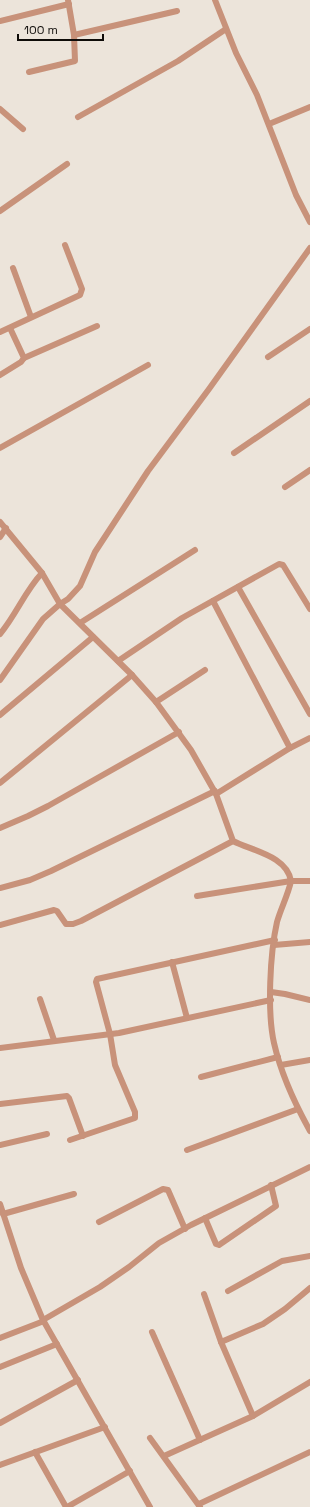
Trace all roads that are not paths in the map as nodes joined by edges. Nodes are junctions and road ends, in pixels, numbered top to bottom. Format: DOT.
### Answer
graph roads {
  1 [pos="215,0"];
  2 [pos="68,2"];
  3 [pos="177,11"];
  4 [pos="0,21"];
  5 [pos="226,29"];
  6 [pos="74,36"];
  7 [pos="29,72"];
  8 [pos="310,107"];
  9 [pos="2,113"];
  10 [pos="78,117"];
  11 [pos="269,124"];
  12 [pos="23,129"];
  13 [pos="67,164"];
  14 [pos="0,211"];
  15 [pos="310,222"];
  16 [pos="65,245"];
  17 [pos="310,248"];
  18 [pos="13,268"];
  19 [pos="32,318"];
  20 [pos="97,326"];
  21 [pos="10,328"];
  22 [pos="310,329"];
  23 [pos="0,332"];
  24 [pos="268,357"];
  25 [pos="24,358"];
  26 [pos="148,365"];
  27 [pos="0,375"];
  28 [pos="310,401"];
  29 [pos="0,448"];
  30 [pos="234,453"];
  31 [pos="310,470"];
  32 [pos="285,487"];
  33 [pos="0,522"];
  34 [pos="6,528"];
  35 [pos="0,537"];
  36 [pos="195,550"];
  37 [pos="42,573"];
  38 [pos="238,587"];
  39 [pos="212,601"];
  40 [pos="60,604"];
  41 [pos="310,609"];
  42 [pos="80,623"];
  43 [pos="0,634"];
  44 [pos="93,637"];
  45 [pos="118,662"];
  46 [pos="205,670"];
  47 [pos="132,675"];
  48 [pos="0,680"];
  49 [pos="156,702"];
  50 [pos="310,714"];
  51 [pos="0,715"];
  52 [pos="179,732"];
  53 [pos="310,738"];
  54 [pos="290,748"];
  55 [pos="0,783"];
  56 [pos="215,792"];
  57 [pos="0,828"];
  58 [pos="233,841"];
  59 [pos="291,881"];
  60 [pos="310,881"];
  61 [pos="0,888"];
  62 [pos="197,896"];
  63 [pos="0,925"];
  64 [pos="310,942"];
  65 [pos="274,943"];
  66 [pos="172,962"];
  67 [pos="271,992"];
  68 [pos="40,999"];
  69 [pos="271,1000"];
  70 [pos="310,1000"];
  71 [pos="187,1018"];
  72 [pos="110,1034"];
  73 [pos="54,1040"];
  74 [pos="0,1048"];
  75 [pos="278,1057"];
  76 [pos="310,1060"];
  77 [pos="281,1065"];
  78 [pos="201,1077"];
  79 [pos="0,1104"];
  80 [pos="298,1109"];
  81 [pos="310,1131"];
  82 [pos="47,1134"];
  83 [pos="84,1136"];
  84 [pos="70,1140"];
  85 [pos="0,1145"];
  86 [pos="187,1150"];
  87 [pos="310,1168"];
  88 [pos="271,1185"];
  89 [pos="74,1194"];
  90 [pos="0,1204"];
  91 [pos="3,1214"];
  92 [pos="205,1218"];
  93 [pos="99,1222"];
  94 [pos="185,1229"];
  95 [pos="310,1256"];
  96 [pos="310,1288"];
  97 [pos="228,1291"];
  98 [pos="204,1294"];
  99 [pos="43,1320"];
  100 [pos="152,1332"];
  101 [pos="0,1337"];
  102 [pos="221,1342"];
  103 [pos="57,1344"];
  104 [pos="0,1367"];
  105 [pos="78,1380"];
  106 [pos="310,1382"];
  107 [pos="253,1416"];
  108 [pos="0,1423"];
  109 [pos="105,1427"];
  110 [pos="150,1438"];
  111 [pos="200,1440"];
  112 [pos="35,1452"];
  113 [pos="310,1452"];
  114 [pos="164,1456"];
  115 [pos="0,1465"];
  116 [pos="130,1471"];
  117 [pos="199,1506"];
  118 [pos="67,1507"];
  119 [pos="150,1507"];
  1 -- 5 [label="street"];
  2 -- 4 [label="street"];
  2 -- 6 [label="street"];
  3 -- 6 [label="street"];
  5 -- 10 [label="street"];
  5 -- 11 [label="street"];
  6 -- 7 [label="street"];
  8 -- 11 [label="street"];
  9 -- 12 [label="street"];
  11 -- 15 [label="street"];
  13 -- 14 [label="street"];
  16 -- 19 [label="street"];
  17 -- 40 [label="street"];
  18 -- 19 [label="street"];
  19 -- 21 [label="street"];
  20 -- 25 [label="street"];
  21 -- 23 [label="street"];
  21 -- 25 [label="street"];
  22 -- 24 [label="street"];
  25 -- 27 [label="street"];
  26 -- 29 [label="street"];
  28 -- 30 [label="street"];
  31 -- 32 [label="street"];
  33 -- 34 [label="street"];
  34 -- 35 [label="street"];
  34 -- 37 [label="street"];
  36 -- 42 [label="street"];
  37 -- 40 [label="street"];
  37 -- 43 [label="street"];
  38 -- 39 [label="street"];
  38 -- 41 [label="street"];
  38 -- 50 [label="street"];
  39 -- 45 [label="street"];
  39 -- 54 [label="street"];
  40 -- 42 [label="street"];
  40 -- 48 [label="street"];
  42 -- 44 [label="street"];
  44 -- 45 [label="street"];
  44 -- 51 [label="street"];
  45 -- 47 [label="street"];
  46 -- 49 [label="street"];
  47 -- 49 [label="street"];
  47 -- 55 [label="street"];
  49 -- 52 [label="street"];
  52 -- 56 [label="street"];
  52 -- 57 [label="street"];
  53 -- 54 [label="street"];
  54 -- 56 [label="street"];
  56 -- 58 [label="street"];
  56 -- 61 [label="street"];
  58 -- 59 [label="street"];
  58 -- 63 [label="street"];
  59 -- 60 [label="street"];
  59 -- 62 [label="street"];
  59 -- 65 [label="street"];
  64 -- 65 [label="street"];
  65 -- 66 [label="street"];
  65 -- 67 [label="street"];
  66 -- 71 [label="street"];
  66 -- 72 [label="street"];
  67 -- 69 [label="street"];
  67 -- 70 [label="street"];
  68 -- 73 [label="street"];
  69 -- 71 [label="street"];
  69 -- 75 [label="street"];
  71 -- 72 [label="street"];
  72 -- 73 [label="street"];
  72 -- 83 [label="street"];
  73 -- 74 [label="street"];
  75 -- 77 [label="street"];
  75 -- 78 [label="street"];
  76 -- 77 [label="street"];
  77 -- 80 [label="street"];
  79 -- 83 [label="street"];
  80 -- 81 [label="street"];
  80 -- 86 [label="street"];
  82 -- 85 [label="street"];
  83 -- 84 [label="street"];
  87 -- 88 [label="street"];
  88 -- 92 [label="street"];
  88 -- 92 [label="street"];
  89 -- 91 [label="street"];
  90 -- 91 [label="street"];
  91 -- 99 [label="street"];
  92 -- 94 [label="street"];
  93 -- 94 [label="street"];
  94 -- 99 [label="street"];
  95 -- 97 [label="street"];
  96 -- 102 [label="street"];
  98 -- 102 [label="street"];
  99 -- 101 [label="street"];
  99 -- 103 [label="street"];
  100 -- 111 [label="street"];
  102 -- 107 [label="street"];
  103 -- 104 [label="street"];
  103 -- 105 [label="street"];
  105 -- 108 [label="street"];
  105 -- 109 [label="street"];
  106 -- 107 [label="street"];
  107 -- 111 [label="street"];
  109 -- 112 [label="street"];
  109 -- 116 [label="street"];
  110 -- 114 [label="street"];
  111 -- 114 [label="street"];
  112 -- 115 [label="street"];
  112 -- 118 [label="street"];
  113 -- 117 [label="street"];
  114 -- 117 [label="street"];
  116 -- 118 [label="street"];
  116 -- 119 [label="street"];
}
